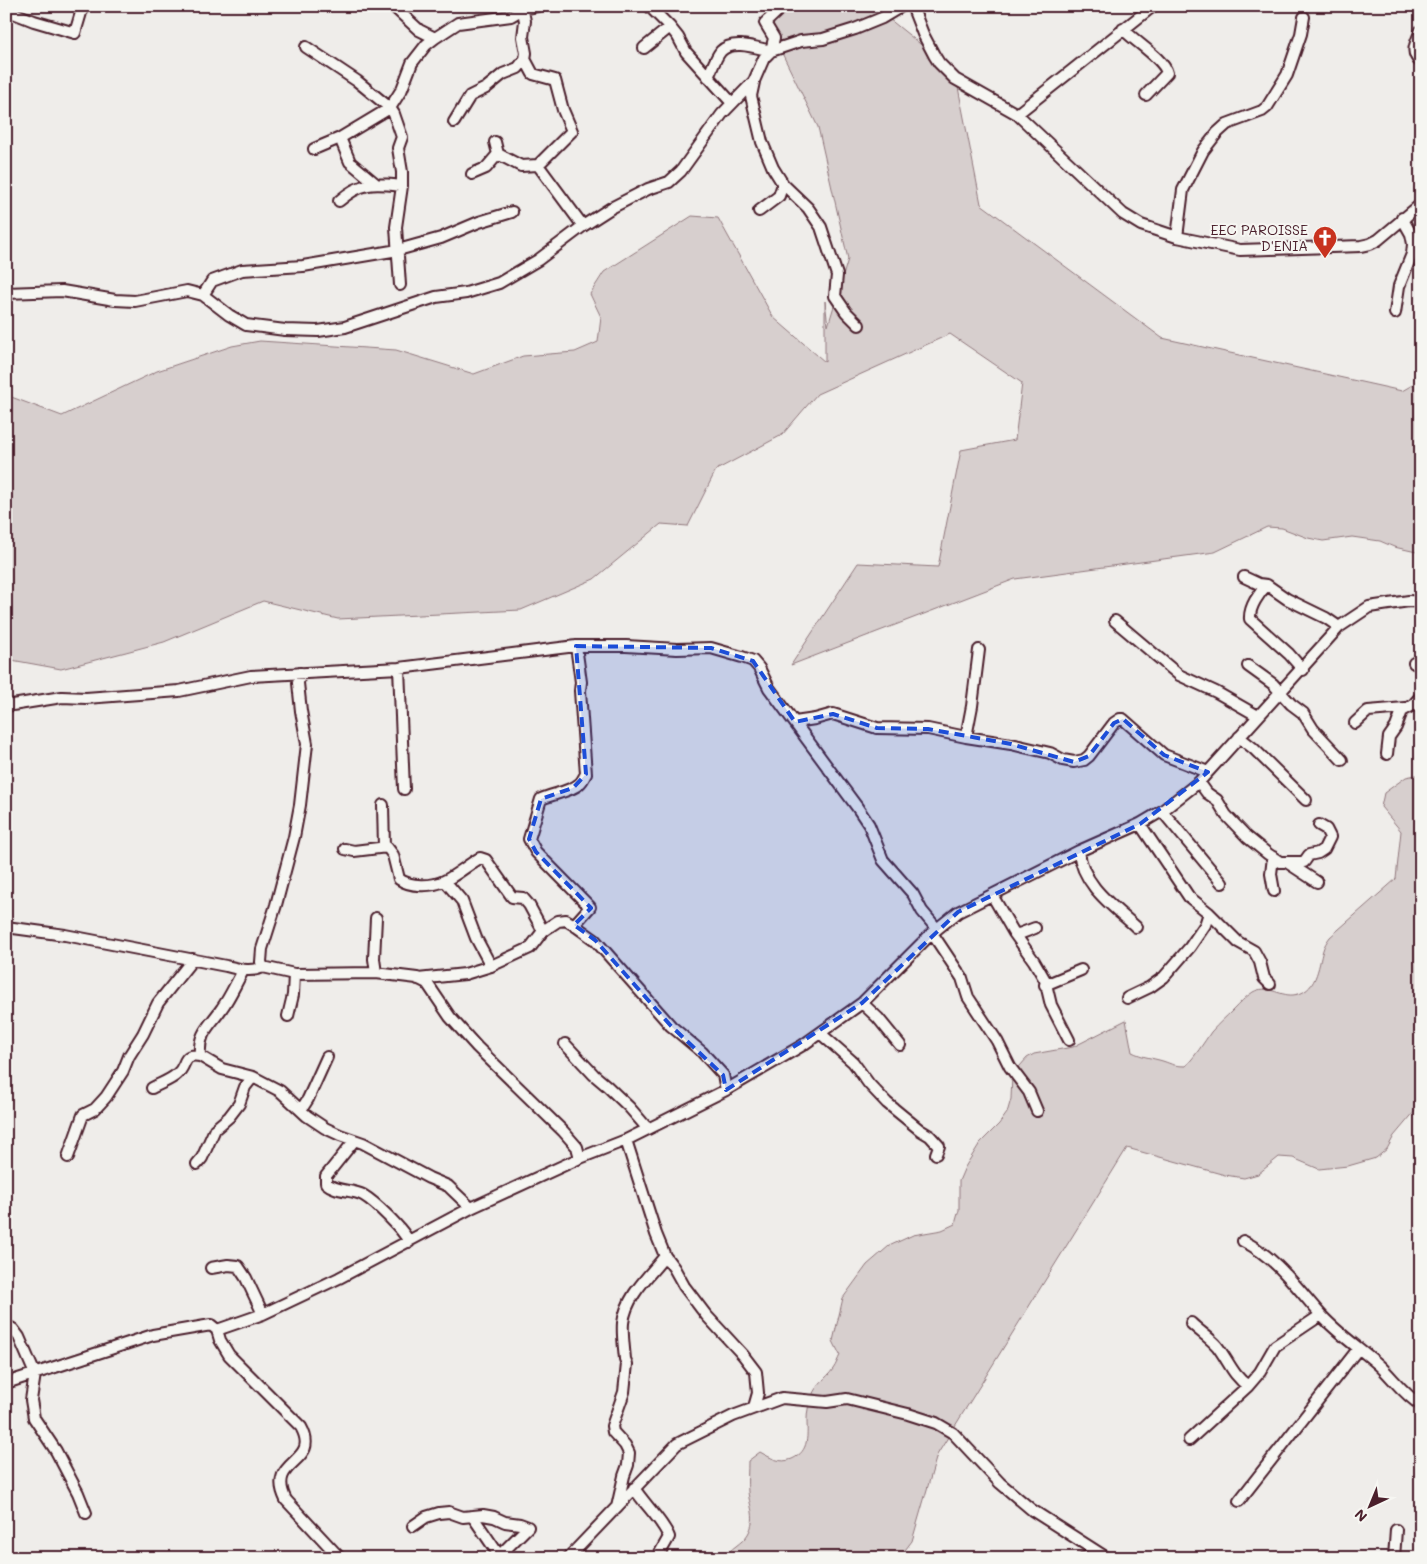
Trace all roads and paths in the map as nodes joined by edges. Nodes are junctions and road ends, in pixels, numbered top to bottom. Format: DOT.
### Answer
graph roads {
  1 [pos="83,6"];
  2 [pos="393,6"];
  3 [pos="538,6"];
  4 [pos="649,6"];
  5 [pos="783,6"];
  6 [pos="902,6"];
  7 [pos="912,6"];
  8 [pos="1154,6"];
  9 [pos="522,7"];
  10 [pos="6,10"];
  11 [pos="1304,18"];
  12 [pos="670,27"];
  13 [pos="1124,29"];
  14 [pos="1421,30"];
  15 [pos="435,38"];
  16 [pos="306,46"];
  17 [pos="644,48"];
  18 [pos="772,51"];
  19 [pos="525,59"];
  20 [pos="1421,63"];
  21 [pos="708,77"];
  22 [pos="754,81"];
  23 [pos="1146,95"];
  24 [pos="732,103"];
  25 [pos="390,108"];
  26 [pos="1017,114"];
  27 [pos="454,122"];
  28 [pos="340,138"];
  29 [pos="495,142"];
  30 [pos="314,149"];
  31 [pos="498,154"];
  32 [pos="538,165"];
  33 [pos="472,174"];
  34 [pos="375,183"];
  35 [pos="783,184"];
  36 [pos="402,186"];
  37 [pos="339,201"];
  38 [pos="1421,204"];
  39 [pos="759,210"];
  40 [pos="512,212"];
  41 [pos="1402,218"];
  42 [pos="583,226"];
  43 [pos="1177,237"];
  44 [pos="398,250"];
  45 [pos="400,285"];
  46 [pos="6,293"];
  47 [pos="203,295"];
  48 [pos="1395,313"];
  49 [pos="859,325"];
  50 [pos="1244,577"];
  51 [pos="1267,586"];
  52 [pos="1421,602"];
  53 [pos="1115,621"];
  54 [pos="1339,627"];
  55 [pos="576,646"];
  56 [pos="979,650"];
  57 [pos="1248,666"];
  58 [pos="399,668"];
  59 [pos="1303,670"];
  60 [pos="300,673"];
  61 [pos="1281,692"];
  62 [pos="1421,696"];
  63 [pos="6,706"];
  64 [pos="1405,708"];
  65 [pos="1258,716"];
  66 [pos="795,722"];
  67 [pos="1356,723"];
  68 [pos="966,737"];
  69 [pos="1239,737"];
  70 [pos="1387,754"];
  71 [pos="1342,760"];
  72 [pos="1208,772"];
  73 [pos="1199,782"];
  74 [pos="404,789"];
  75 [pos="1306,800"];
  76 [pos="383,805"];
  77 [pos="1162,811"];
  78 [pos="1140,824"];
  79 [pos="1319,825"];
  80 [pos="384,847"];
  81 [pos="344,849"];
  82 [pos="1079,851"];
  83 [pos="1273,857"];
  84 [pos="1288,862"];
  85 [pos="445,881"];
  86 [pos="1317,882"];
  87 [pos="1222,883"];
  88 [pos="1274,891"];
  89 [pos="992,895"];
  90 [pos="1210,913"];
  91 [pos="376,918"];
  92 [pos="574,925"];
  93 [pos="6,927"];
  94 [pos="1136,927"];
  95 [pos="1034,928"];
  96 [pos="544,931"];
  97 [pos="934,931"];
  98 [pos="1014,933"];
  99 [pos="193,959"];
  100 [pos="491,966"];
  101 [pos="263,968"];
  102 [pos="1081,970"];
  103 [pos="243,971"];
  104 [pos="376,973"];
  105 [pos="294,974"];
  106 [pos="417,978"];
  107 [pos="1270,984"];
  108 [pos="1045,986"];
  109 [pos="1127,998"];
  110 [pos="862,1003"];
  111 [pos="288,1016"];
  112 [pos="820,1033"];
  113 [pos="1069,1040"];
  114 [pos="565,1044"];
  115 [pos="900,1045"];
  116 [pos="200,1056"];
  117 [pos="327,1057"];
  118 [pos="253,1077"];
  119 [pos="152,1088"];
  120 [pos="726,1090"];
  121 [pos="301,1110"];
  122 [pos="1037,1111"];
  123 [pos="648,1129"];
  124 [pos="626,1140"];
  125 [pos="354,1141"];
  126 [pos="936,1154"];
  127 [pos="68,1157"];
  128 [pos="580,1158"];
  129 [pos="197,1164"];
  130 [pos="471,1208"];
  131 [pos="1243,1241"];
  132 [pos="409,1242"];
  133 [pos="665,1256"];
  134 [pos="210,1268"];
  135 [pos="263,1314"];
  136 [pos="1321,1315"];
  137 [pos="1191,1323"];
  138 [pos="6,1326"];
  139 [pos="217,1330"];
  140 [pos="1358,1349"];
  141 [pos="35,1374"];
  142 [pos="6,1383"];
  143 [pos="1248,1386"];
  144 [pos="1421,1405"];
  145 [pos="754,1407"];
  146 [pos="1189,1440"];
  147 [pos="634,1488"];
  148 [pos="1239,1501"];
  149 [pos="617,1508"];
  150 [pos="86,1513"];
  151 [pos="473,1517"];
  152 [pos="413,1526"];
  153 [pos="1396,1530"];
  154 [pos="501,1556"];
  155 [pos="1104,1556"];
  156 [pos="340,1558"];
  157 [pos="568,1558"];
  158 [pos="657,1558"];
  159 [pos="1084,1558"];
  160 [pos="1394,1558"];
  1 -- 10 [label="street"];
  2 -- 15 [label="street"];
  3 -- 9 [label="street"];
  4 -- 12 [label="street"];
  5 -- 18 [label="street"];
  6 -- 18 [label="street"];
  7 -- 26 [label="street"];
  8 -- 13 [label="street"];
  9 -- 15 [label="street"];
  9 -- 19 [label="street"];
  11 -- 43 [label="street"];
  12 -- 17 [label="street"];
  12 -- 21 [label="street"];
  13 -- 23 [label="street"];
  13 -- 26 [label="street"];
  14 -- 20 [label="street"];
  15 -- 25 [label="street"];
  16 -- 25 [label="street"];
  18 -- 21 [label="street"];
  18 -- 22 [label="street"];
  19 -- 27 [label="street"];
  19 -- 32 [label="street"];
  21 -- 24 [label="street"];
  22 -- 24 [label="street"];
  22 -- 35 [label="street"];
  24 -- 42 [label="street"];
  25 -- 28 [label="street"];
  25 -- 36 [label="street"];
  26 -- 43 [label="street"];
  28 -- 30 [label="street"];
  28 -- 34 [label="street"];
  29 -- 31 [label="street"];
  31 -- 32 [label="street"];
  31 -- 33 [label="street"];
  32 -- 42 [label="street"];
  34 -- 36 [label="street"];
  34 -- 37 [label="street"];
  35 -- 39 [label="street"];
  35 -- 49 [label="street"];
  36 -- 44 [label="street"];
  38 -- 41 [label="street"];
  40 -- 44 [label="street"];
  41 -- 43 [label="street"];
  41 -- 48 [label="street"];
  42 -- 47 [label="street"];
  44 -- 45 [label="street"];
  44 -- 47 [label="street"];
  46 -- 47 [label="street"];
  50 -- 51 [label="street"];
  51 -- 54 [label="street"];
  51 -- 59 [label="street"];
  52 -- 54 [label="street"];
  53 -- 65 [label="street"];
  54 -- 59 [label="street"];
  55 -- 58 [label="street"];
  55 -- 66 [label="street"];
  55 -- 92 [label="street"];
  56 -- 68 [label="street"];
  57 -- 61 [label="street"];
  58 -- 60 [label="street"];
  58 -- 74 [label="street"];
  59 -- 61 [label="street"];
  60 -- 63 [label="street"];
  60 -- 101 [label="street"];
  61 -- 65 [label="street"];
  61 -- 71 [label="street"];
  62 -- 64 [label="street"];
  64 -- 67 [label="street"];
  64 -- 70 [label="street"];
  65 -- 69 [label="street"];
  66 -- 68 [label="street"];
  66 -- 97 [label="street"];
  68 -- 72 [label="street"];
  69 -- 72 [label="street"];
  69 -- 75 [label="street"];
  72 -- 73 [label="street"];
  73 -- 77 [label="street"];
  73 -- 83 [label="street"];
  76 -- 80 [label="street"];
  77 -- 78 [label="street"];
  77 -- 87 [label="street"];
  78 -- 82 [label="street"];
  78 -- 90 [label="street"];
  79 -- 84 [label="street"];
  80 -- 81 [label="street"];
  80 -- 85 [label="street"];
  82 -- 89 [label="street"];
  82 -- 94 [label="street"];
  83 -- 84 [label="street"];
  83 -- 88 [label="street"];
  84 -- 86 [label="street"];
  85 -- 96 [label="street"];
  85 -- 100 [label="street"];
  89 -- 97 [label="street"];
  89 -- 98 [label="street"];
  90 -- 107 [label="street"];
  90 -- 109 [label="street"];
  91 -- 104 [label="street"];
  92 -- 96 [label="street"];
  92 -- 120 [label="street"];
  93 -- 99 [label="street"];
  95 -- 98 [label="street"];
  96 -- 100 [label="street"];
  97 -- 110 [label="street"];
  97 -- 122 [label="street"];
  98 -- 108 [label="street"];
  99 -- 103 [label="street"];
  99 -- 127 [label="street"];
  100 -- 106 [label="street"];
  101 -- 103 [label="street"];
  101 -- 105 [label="street"];
  102 -- 108 [label="street"];
  103 -- 116 [label="street"];
  104 -- 105 [label="street"];
  104 -- 106 [label="street"];
  105 -- 111 [label="street"];
  106 -- 128 [label="street"];
  108 -- 113 [label="street"];
  110 -- 112 [label="street"];
  110 -- 115 [label="street"];
  112 -- 120 [label="street"];
  112 -- 126 [label="street"];
  114 -- 123 [label="street"];
  116 -- 118 [label="street"];
  116 -- 119 [label="street"];
  117 -- 121 [label="street"];
  118 -- 121 [label="street"];
  118 -- 129 [label="street"];
  120 -- 123 [label="street"];
  121 -- 125 [label="street"];
  123 -- 124 [label="street"];
  124 -- 128 [label="street"];
  124 -- 133 [label="street"];
  125 -- 130 [label="street"];
  125 -- 132 [label="street"];
  128 -- 130 [label="street"];
  130 -- 132 [label="street"];
  131 -- 136 [label="street"];
  132 -- 135 [label="street"];
  133 -- 145 [label="street"];
  133 -- 149 [label="street"];
  134 -- 135 [label="street"];
  135 -- 139 [label="street"];
  136 -- 140 [label="street"];
  136 -- 143 [label="street"];
  137 -- 143 [label="street"];
  138 -- 141 [label="street"];
  139 -- 141 [label="street"];
  139 -- 156 [label="street"];
  140 -- 144 [label="street"];
  140 -- 148 [label="street"];
  141 -- 142 [label="street"];
  141 -- 150 [label="street"];
  143 -- 146 [label="street"];
  145 -- 147 [label="street"];
  145 -- 155 [label="street"];
  147 -- 149 [label="street"];
  147 -- 158 [label="street"];
  149 -- 157 [label="street"];
  151 -- 152 [label="street"];
  151 -- 154 [label="street"];
  151 -- 154 [label="street"];
  153 -- 160 [label="street"];
  155 -- 159 [label="street"];
}
